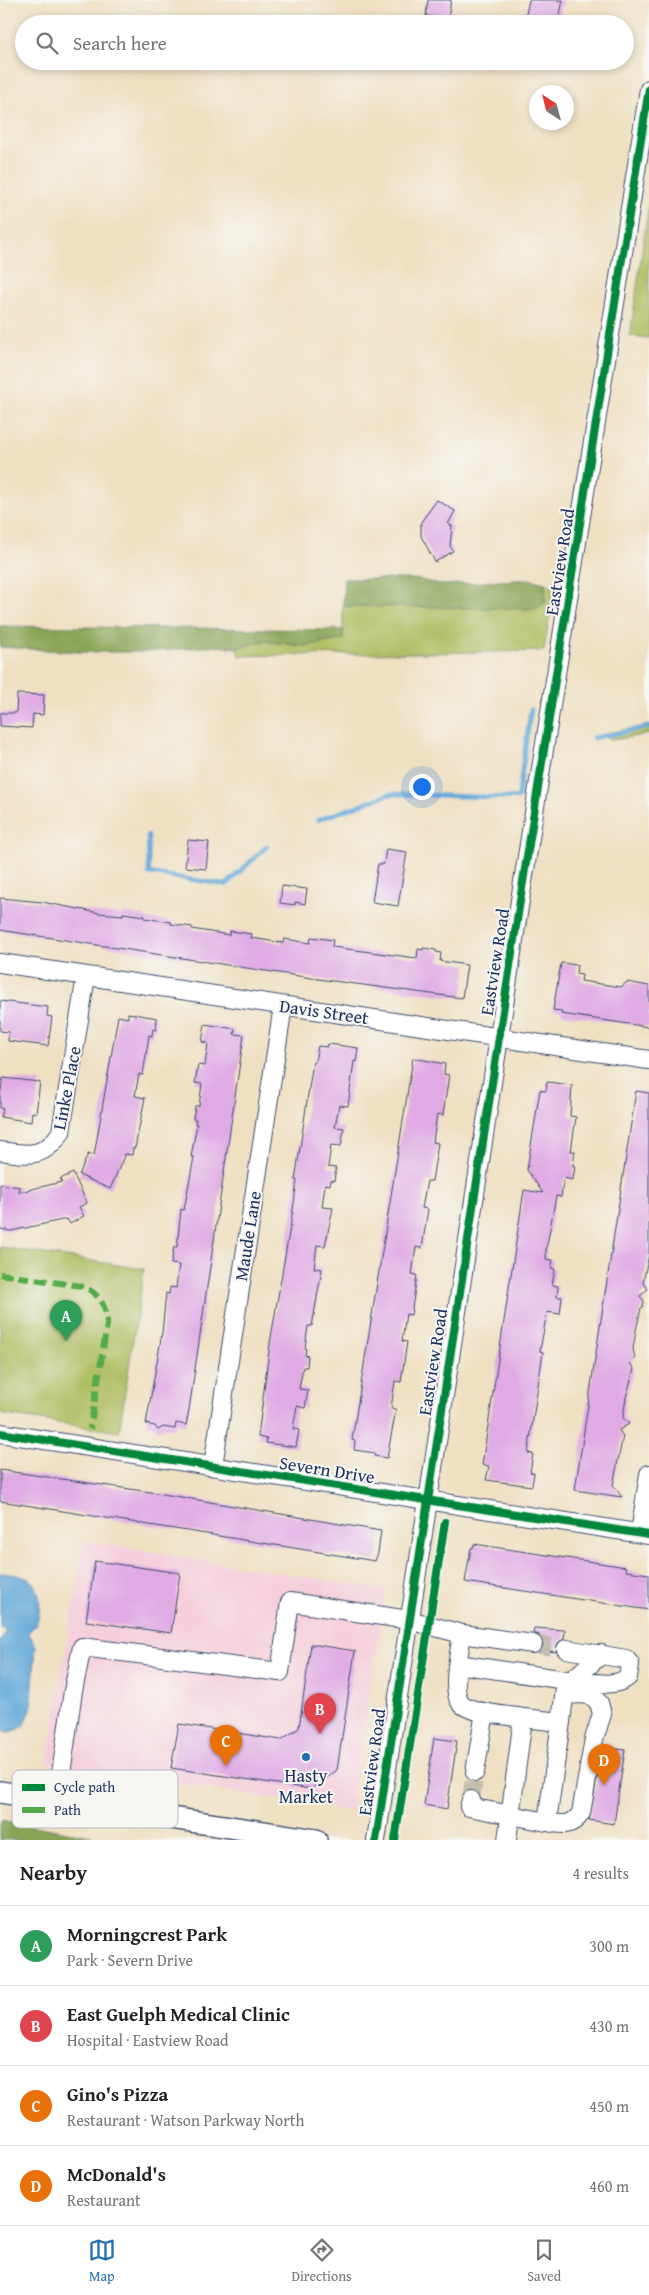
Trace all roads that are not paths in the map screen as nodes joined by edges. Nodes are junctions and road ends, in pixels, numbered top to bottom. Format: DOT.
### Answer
graph roads {
  1 [pos="649,89"];
  2 [pos="0,963"];
  3 [pos="86,976"];
  4 [pos="283,1006"];
  5 [pos="499,1037"];
  6 [pos="649,1060"];
  7 [pos="0,1151"];
  8 [pos="0,1434"];
  9 [pos="213,1466"];
  10 [pos="649,1474"];
  11 [pos="427,1500"];
  12 [pos="645,1534"];
  13 [pos="408,1620"];
  14 [pos="462,1634"];
  15 [pos="534,1644"];
  16 [pos="566,1649"];
  17 [pos="602,1654"];
  18 [pos="458,1664"];
  19 [pos="568,1685"];
  20 [pos="485,1712"];
  21 [pos="523,1718"];
  22 [pos="561,1722"];
  23 [pos="62,1770"];
  24 [pos="475,1772"];
  25 [pos="471,1800"];
  26 [pos="509,1816"];
  27 [pos="178,1819"];
  28 [pos="547,1822"];
  29 [pos="316,1840"];
  30 [pos="376,1840"];
  31 [pos="507,1840"];
  1 -- 5 [label="street, Eastview Road"];
  2 -- 3 [label="street, Davis Street"];
  3 -- 4 [label="street, Davis Street"];
  3 -- 7 [label="street, Linke Place"];
  4 -- 5 [label="street, Davis Street"];
  4 -- 9 [label="street, Maude Lane"];
  5 -- 6 [label="street, Davis Street"];
  5 -- 11 [label="street, Eastview Road"];
  8 -- 9 [label="street, Severn Drive"];
  9 -- 11 [label="street, Severn Drive"];
  10 -- 12 [label="street"];
  11 -- 12 [label="street, Severn Drive"];
  11 -- 13 [label="street, Eastview Road"];
  13 -- 14 [label="street"];
  13 -- 23 [label="street"];
  13 -- 30 [label="street, Eastview Road"];
  14 -- 15 [label="street"];
  14 -- 18 [label="street"];
  16 -- 17 [label="street"];
  17 -- 19 [label="street"];
  17 -- 19 [label="street"];
  18 -- 19 [label="street"];
  18 -- 20 [label="street"];
  19 -- 22 [label="street"];
  19 -- 28 [label="street"];
  20 -- 21 [label="street"];
  20 -- 24 [label="street"];
  21 -- 22 [label="street"];
  21 -- 26 [label="street"];
  22 -- 28 [label="street"];
  25 -- 26 [label="street"];
  26 -- 28 [label="street"];
  26 -- 31 [label="street"];
  27 -- 29 [label="main road"];
}
